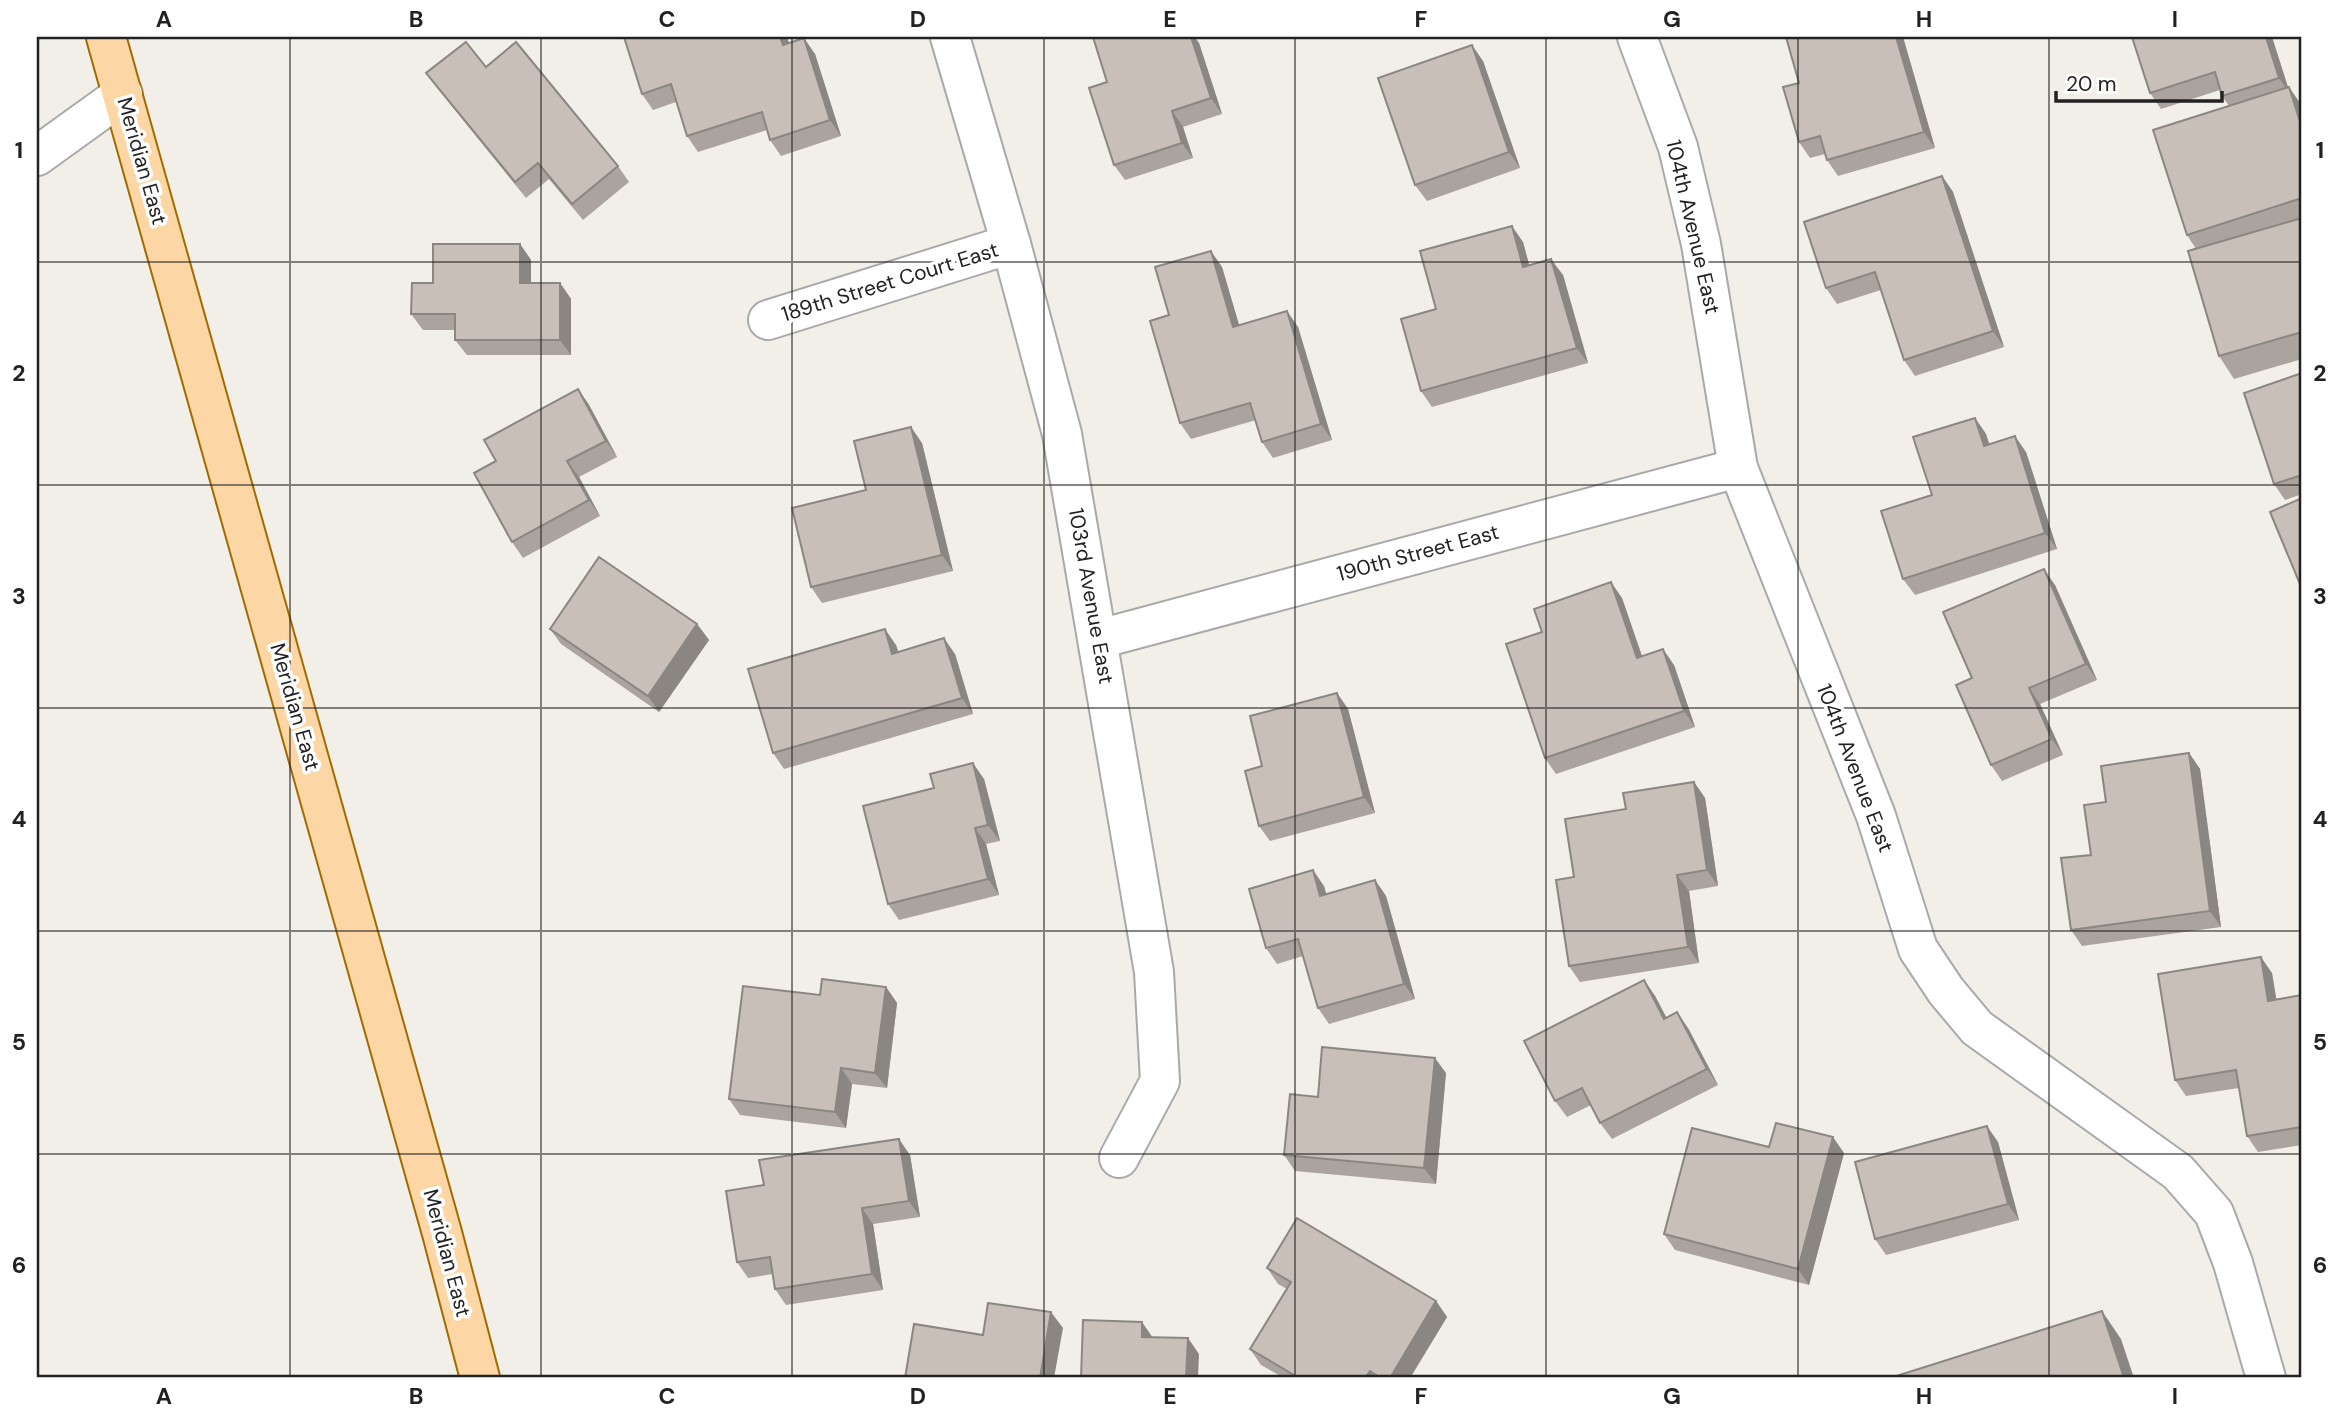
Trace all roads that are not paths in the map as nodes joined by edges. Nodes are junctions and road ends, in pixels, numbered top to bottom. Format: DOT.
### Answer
graph roads {
  1 [pos="106,37"];
  2 [pos="950,37"];
  3 [pos="1637,37"];
  4 [pos="123,94"];
  5 [pos="37,156"];
  6 [pos="1011,244"];
  7 [pos="768,320"];
  8 [pos="1738,468"];
  9 [pos="1099,639"];
  10 [pos="1119,1158"];
  11 [pos="480,1378"];
  12 [pos="2266,1378"];
  1 -- 4 [label="main road, Meridian East"];
  2 -- 6 [label="street, 103rd Avenue East"];
  3 -- 8 [label="street, 104th Avenue East"];
  4 -- 5 [label="street"];
  4 -- 11 [label="main road, Meridian East"];
  6 -- 7 [label="street, 189th Street Court East"];
  6 -- 9 [label="street, 103rd Avenue East"];
  8 -- 9 [label="street, 190th Street East"];
  8 -- 12 [label="street, 104th Avenue East"];
  9 -- 10 [label="street, 103rd Avenue East"];
}
